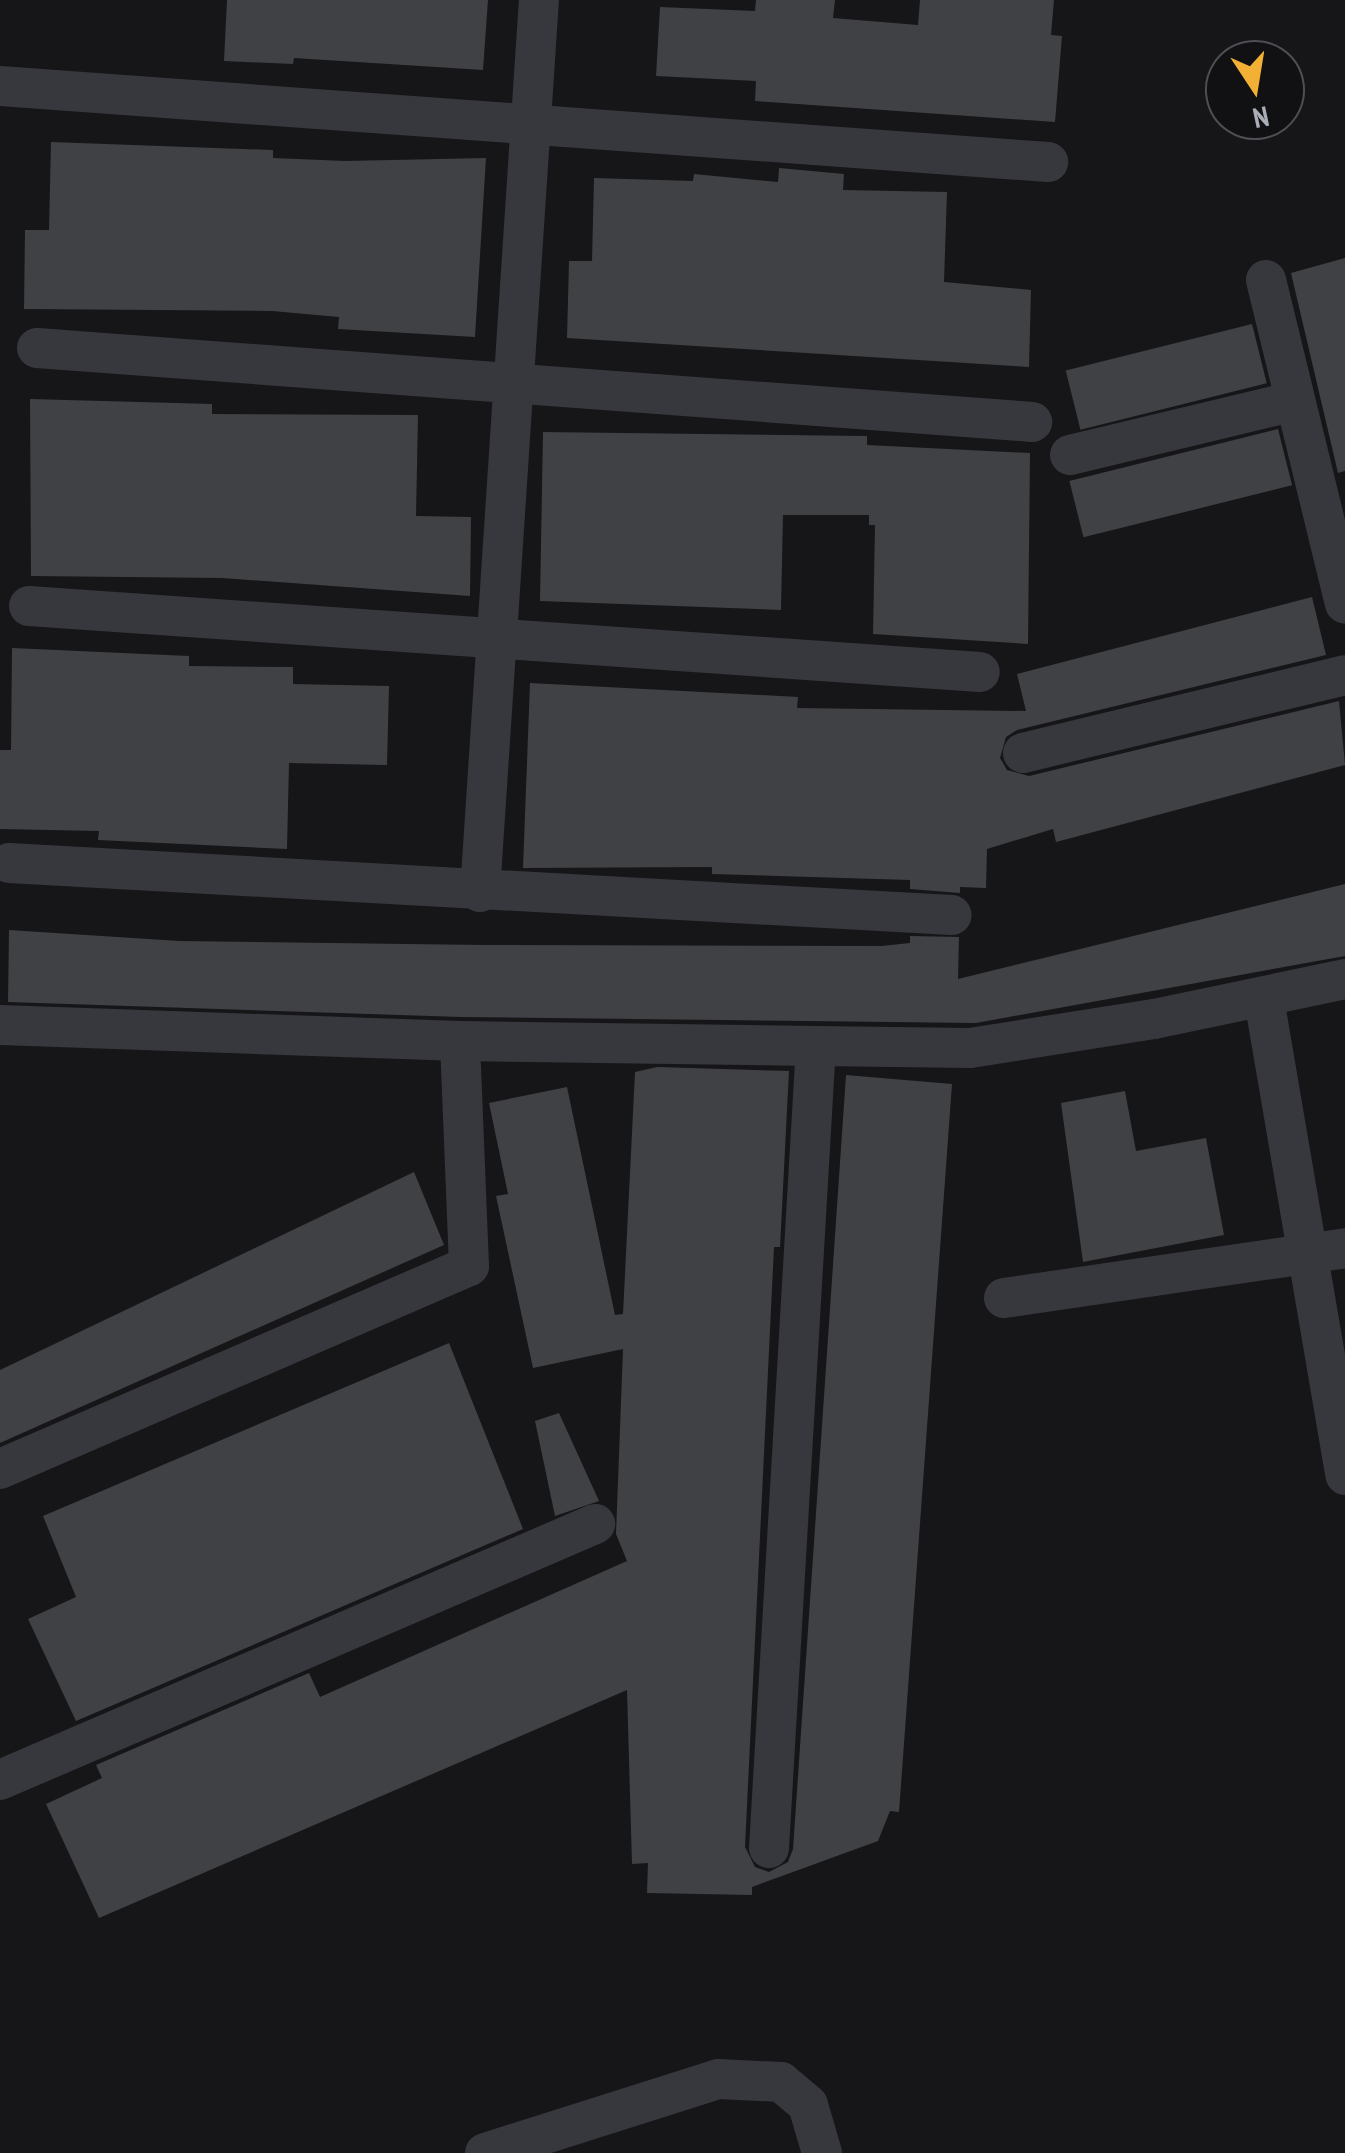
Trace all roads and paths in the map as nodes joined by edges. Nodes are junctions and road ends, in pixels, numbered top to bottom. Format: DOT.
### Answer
graph roads {
  1 [pos="539,0"];
  2 [pos="0,86"];
  3 [pos="530,122"];
  4 [pos="1048,162"];
  5 [pos="1266,280"];
  6 [pos="38,348"];
  7 [pos="513,383"];
  8 [pos="1295,402"];
  9 [pos="1032,422"];
  10 [pos="1327,450"];
  11 [pos="1070,455"];
  12 [pos="1345,603"];
  13 [pos="29,606"];
  14 [pos="496,638"];
  15 [pos="980,672"];
  16 [pos="1345,675"];
  17 [pos="1023,752"];
  18 [pos="9,863"];
  19 [pos="480,892"];
  20 [pos="952,914"];
  21 [pos="1345,979"];
  22 [pos="1264,998"];
  23 [pos="0,1025"];
  24 [pos="460,1041"];
  25 [pos="816,1046"];
  26 [pos="1326,1251"];
  27 [pos="1004,1298"];
  28 [pos="0,1470"];
  29 [pos="1345,1475"];
  30 [pos="594,1524"];
  31 [pos="0,1780"];
  32 [pos="769,1848"];
  33 [pos="486,2153"];
  34 [pos="822,2153"];
  1 -- 3 [label="street"];
  2 -- 3 [label="street"];
  3 -- 4 [label="street"];
  3 -- 7 [label="street"];
  5 -- 8 [label="street"];
  6 -- 7 [label="street"];
  7 -- 9 [label="street"];
  7 -- 14 [label="street"];
  8 -- 10 [label="street"];
  8 -- 11 [label="street"];
  10 -- 12 [label="street"];
  13 -- 14 [label="street"];
  14 -- 15 [label="street"];
  14 -- 19 [label="street"];
  16 -- 17 [label="street"];
  18 -- 19 [label="street"];
  19 -- 20 [label="street"];
  21 -- 22 [label="street"];
  22 -- 25 [label="street"];
  22 -- 26 [label="street"];
  23 -- 24 [label="street"];
  24 -- 25 [label="street"];
  24 -- 28 [label="street"];
  25 -- 32 [label="street"];
  26 -- 27 [label="street"];
  26 -- 29 [label="street"];
  30 -- 31 [label="street"];
  33 -- 34 [label="street"];
}
